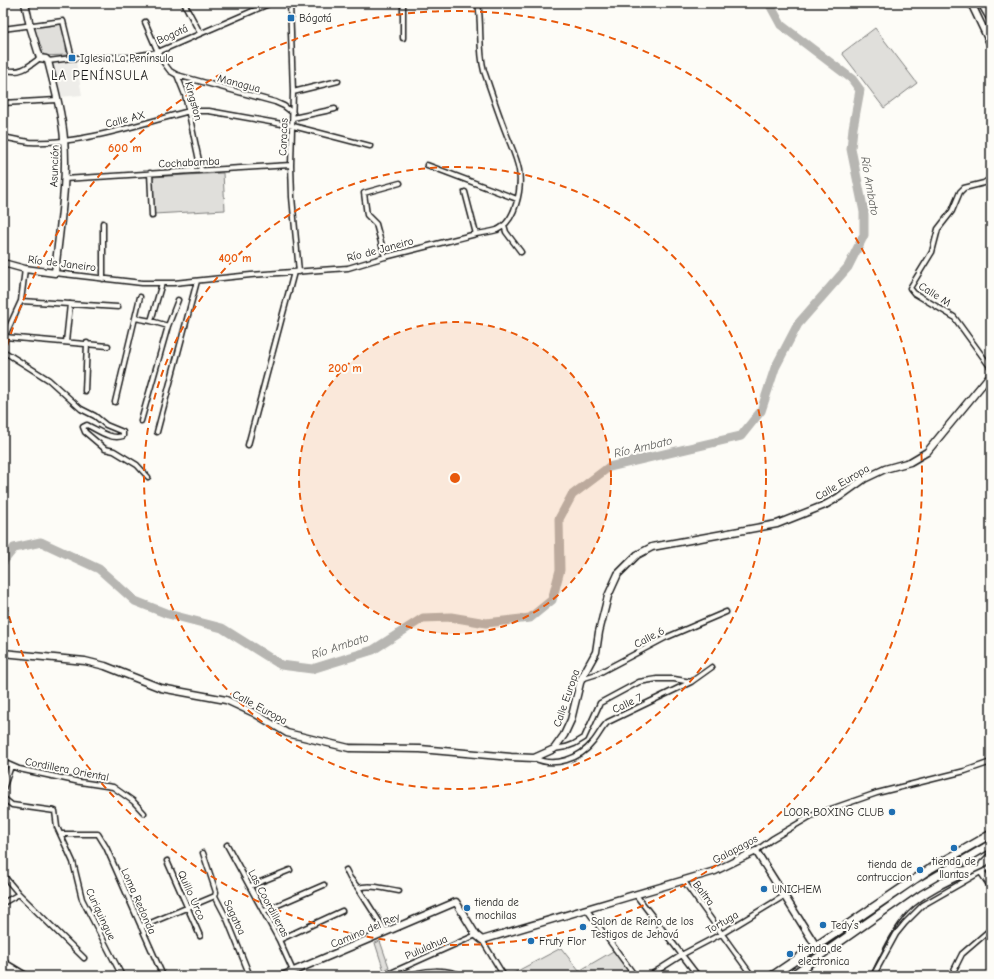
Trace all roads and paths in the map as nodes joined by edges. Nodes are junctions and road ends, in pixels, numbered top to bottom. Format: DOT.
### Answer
graph roads {
  1 [pos="25,3"];
  2 [pos="184,3"];
  3 [pos="271,3"];
  4 [pos="290,3"];
  5 [pos="404,3"];
  6 [pos="478,3"];
  7 [pos="971,3"];
  8 [pos="981,3"];
  9 [pos="991,20"];
  10 [pos="145,22"];
  11 [pos="30,26"];
  12 [pos="3,29"];
  13 [pos="200,33"];
  14 [pos="403,38"];
  15 [pos="991,45"];
  16 [pos="158,52"];
  17 [pos="40,58"];
  18 [pos="72,58"];
  19 [pos="48,60"];
  20 [pos="7,70"];
  21 [pos="177,75"];
  22 [pos="338,81"];
  23 [pos="293,92"];
  24 [pos="57,100"];
  25 [pos="3,103"];
  26 [pos="334,110"];
  27 [pos="189,111"];
  28 [pos="293,116"];
  29 [pos="292,126"];
  30 [pos="3,137"];
  31 [pos="64,141"];
  32 [pos="370,146"];
  33 [pos="291,165"];
  34 [pos="427,165"];
  35 [pos="201,170"];
  36 [pos="150,173"];
  37 [pos="991,178"];
  38 [pos="64,179"];
  39 [pos="400,183"];
  40 [pos="465,192"];
  41 [pos="517,199"];
  42 [pos="152,216"];
  43 [pos="103,223"];
  44 [pos="504,225"];
  45 [pos="476,234"];
  46 [pos="521,252"];
  47 [pos="385,256"];
  48 [pos="3,263"];
  49 [pos="25,269"];
  50 [pos="297,272"];
  51 [pos="54,273"];
  52 [pos="103,279"];
  53 [pos="197,281"];
  54 [pos="162,283"];
  55 [pos="140,297"];
  56 [pos="178,300"];
  57 [pos="21,301"];
  58 [pos="70,304"];
  59 [pos="118,307"];
  60 [pos="135,318"];
  61 [pos="151,321"];
  62 [pos="168,326"];
  63 [pos="4,338"];
  64 [pos="66,342"];
  65 [pos="87,343"];
  66 [pos="108,346"];
  67 [pos="3,351"];
  68 [pos="991,368"];
  69 [pos="991,374"];
  70 [pos="85,390"];
  71 [pos="115,402"];
  72 [pos="141,421"];
  73 [pos="157,432"];
  74 [pos="248,445"];
  75 [pos="148,477"];
  76 [pos="726,612"];
  77 [pos="3,653"];
  78 [pos="712,667"];
  79 [pos="582,679"];
  80 [pos="691,682"];
  81 [pos="554,748"];
  82 [pos="534,758"];
  83 [pos="3,762"];
  84 [pos="991,762"];
  85 [pos="11,766"];
  86 [pos="3,789"];
  87 [pos="3,798"];
  88 [pos="144,813"];
  89 [pos="61,834"];
  90 [pos="991,834"];
  91 [pos="991,844"];
  92 [pos="227,845"];
  93 [pos="756,851"];
  94 [pos="203,853"];
  95 [pos="991,856"];
  96 [pos="167,861"];
  97 [pos="991,866"];
  98 [pos="290,870"];
  99 [pos="346,870"];
  100 [pos="981,871"];
  101 [pos="941,873"];
  102 [pos="3,875"];
  103 [pos="682,880"];
  104 [pos="250,886"];
  105 [pos="324,886"];
  106 [pos="991,886"];
  107 [pos="358,888"];
  108 [pos="399,891"];
  109 [pos="19,894"];
  110 [pos="636,895"];
  111 [pos="215,896"];
  112 [pos="784,896"];
  113 [pos="3,903"];
  114 [pos="188,908"];
  115 [pos="587,910"];
  116 [pos="264,911"];
  117 [pos="342,912"];
  118 [pos="141,926"];
  119 [pos="991,929"];
  120 [pos="386,932"];
  121 [pos="723,933"];
  122 [pos="476,935"];
  123 [pos="200,936"];
  124 [pos="279,940"];
  125 [pos="482,940"];
  126 [pos="816,946"];
  127 [pos="824,953"];
  128 [pos="682,955"];
  129 [pos="84,958"];
  130 [pos="293,971"];
  131 [pos="122,976"];
  132 [pos="163,976"];
  133 [pos="250,976"];
  134 [pos="282,976"];
  135 [pos="384,976"];
  136 [pos="504,976"];
  137 [pos="636,976"];
  138 [pos="649,976"];
  139 [pos="698,976"];
  140 [pos="752,976"];
  141 [pos="772,976"];
  142 [pos="790,976"];
  143 [pos="873,976"];
  144 [pos="951,976"];
  1 -- 11 [label="street"];
  2 -- 13 [label="street"];
  3 -- 13 [label="street, Bogotá"];
  4 -- 23 [label="street, Caracas"];
  5 -- 14 [label="street"];
  6 -- 41 [label="street"];
  7 -- 15 [label="street"];
  8 -- 9 [label="street"];
  10 -- 16 [label="street, Kingston"];
  11 -- 12 [label="street"];
  11 -- 17 [label="street"];
  11 -- 18 [label="street"];
  13 -- 16 [label="street, Bogotá"];
  16 -- 18 [label="street, Bogotá"];
  16 -- 21 [label="street, Kingston"];
  17 -- 19 [label="street, Bogotá"];
  17 -- 20 [label="street"];
  18 -- 19 [label="street, Bogotá"];
  19 -- 24 [label="street, Asunción"];
  21 -- 27 [label="street, Kingston"];
  21 -- 28 [label="street, Managua"];
  22 -- 23 [label="street"];
  23 -- 28 [label="street, Caracas"];
  24 -- 25 [label="street"];
  24 -- 31 [label="street, Asunción"];
  26 -- 28 [label="street"];
  27 -- 29 [label="street, Calle AX"];
  27 -- 31 [label="street, Calle AX"];
  27 -- 35 [label="street, Kingston"];
  28 -- 29 [label="street, Caracas"];
  29 -- 32 [label="street, Calle AX"];
  29 -- 33 [label="street, Caracas"];
  30 -- 31 [label="street, Calle AX"];
  31 -- 38 [label="street, Asunción"];
  33 -- 35 [label="street, Cochabamba"];
  33 -- 50 [label="street, Caracas"];
  34 -- 41 [label="street"];
  35 -- 36 [label="street, Cochabamba"];
  36 -- 38 [label="street, Cochabamba"];
  36 -- 42 [label="street"];
  37 -- 68 [label="street, Calle M"];
  38 -- 51 [label="street, Asunción"];
  39 -- 47 [label="street"];
  40 -- 45 [label="street"];
  41 -- 44 [label="street"];
  43 -- 52 [label="street"];
  44 -- 45 [label="street, Río de Janeiro"];
  44 -- 46 [label="street"];
  45 -- 47 [label="street, Río de Janeiro"];
  47 -- 50 [label="street, Río de Janeiro"];
  48 -- 49 [label="street, Río de Janeiro"];
  49 -- 51 [label="street, Río de Janeiro"];
  49 -- 57 [label="street"];
  50 -- 53 [label="street, Río de Janeiro"];
  50 -- 74 [label="street"];
  51 -- 52 [label="street, Río de Janeiro"];
  52 -- 54 [label="street, Río de Janeiro"];
  53 -- 54 [label="street, Río de Janeiro"];
  53 -- 73 [label="street"];
  54 -- 61 [label="street"];
  55 -- 60 [label="street"];
  56 -- 62 [label="street"];
  57 -- 58 [label="street"];
  57 -- 63 [label="street"];
  58 -- 59 [label="street"];
  58 -- 64 [label="street"];
  60 -- 61 [label="street"];
  60 -- 71 [label="street"];
  61 -- 62 [label="street"];
  62 -- 72 [label="street"];
  63 -- 64 [label="street"];
  64 -- 65 [label="street"];
  65 -- 66 [label="street"];
  65 -- 70 [label="street"];
  67 -- 75 [label="street"];
  69 -- 79 [label="street, Calle Europa"];
  76 -- 79 [label="street, Calle 6"];
  77 -- 82 [label="street, Calle Europa"];
  78 -- 80 [label="street, Calle 7"];
  79 -- 81 [label="street, Calle Europa"];
  80 -- 81 [label="street"];
  80 -- 82 [label="street, Calle 7"];
  81 -- 82 [label="street, Calle Europa"];
  83 -- 85 [label="street, Cordillera Oriental"];
  84 -- 93 [label="street, Galapagos"];
  85 -- 86 [label="street"];
  85 -- 88 [label="street, Cordillera Oriental"];
  87 -- 89 [label="street, Curiquingue"];
  89 -- 118 [label="street, Loma Redonda"];
  89 -- 131 [label="street, Curiquingue"];
  90 -- 126 [label="main road"];
  91 -- 101 [label="main road"];
  92 -- 104 [label="street, Las Coordilleras"];
  93 -- 103 [label="street, Galapagos"];
  93 -- 112 [label="street"];
  94 -- 111 [label="street"];
  95 -- 100 [label="main road"];
  96 -- 114 [label="street, Quillo Urco"];
  97 -- 100 [label="street"];
  98 -- 104 [label="street"];
  99 -- 107 [label="street"];
  100 -- 101 [label="main road"];
  100 -- 106 [label="street"];
  100 -- 143 [label="street"];
  101 -- 127 [label="main road"];
  102 -- 109 [label="street"];
  103 -- 110 [label="street, Galapagos"];
  103 -- 121 [label="street, Baltra"];
  104 -- 116 [label="street, Las Coordilleras"];
  105 -- 116 [label="street"];
  107 -- 108 [label="street"];
  107 -- 120 [label="street"];
  109 -- 113 [label="street"];
  109 -- 129 [label="street"];
  110 -- 115 [label="street, Galapagos"];
  110 -- 128 [label="street"];
  111 -- 114 [label="street, Sagatoa"];
  111 -- 133 [label="street, Sagatoa"];
  112 -- 121 [label="street, Tortuga"];
  112 -- 126 [label="street"];
  114 -- 118 [label="street, Sagatoa"];
  114 -- 123 [label="street, Quillo Urco"];
  115 -- 125 [label="street, Galapagos"];
  115 -- 137 [label="street"];
  116 -- 124 [label="street, Las Coordilleras"];
  117 -- 124 [label="street"];
  118 -- 132 [label="street, Loma Redonda"];
  119 -- 144 [label="street"];
  120 -- 122 [label="street, Camino del Rey"];
  120 -- 130 [label="street, Camino del Rey"];
  121 -- 128 [label="street, Tortuga"];
  121 -- 140 [label="street, Baltra"];
  122 -- 125 [label="street"];
  122 -- 135 [label="street, Pululahua"];
  124 -- 130 [label="street, Las Coordilleras"];
  125 -- 136 [label="street"];
  126 -- 127 [label="street"];
  126 -- 141 [label="main road"];
  127 -- 142 [label="main road"];
  128 -- 138 [label="street, Tortuga"];
  128 -- 139 [label="street"];
  130 -- 134 [label="street, Camino del Rey"];
}
